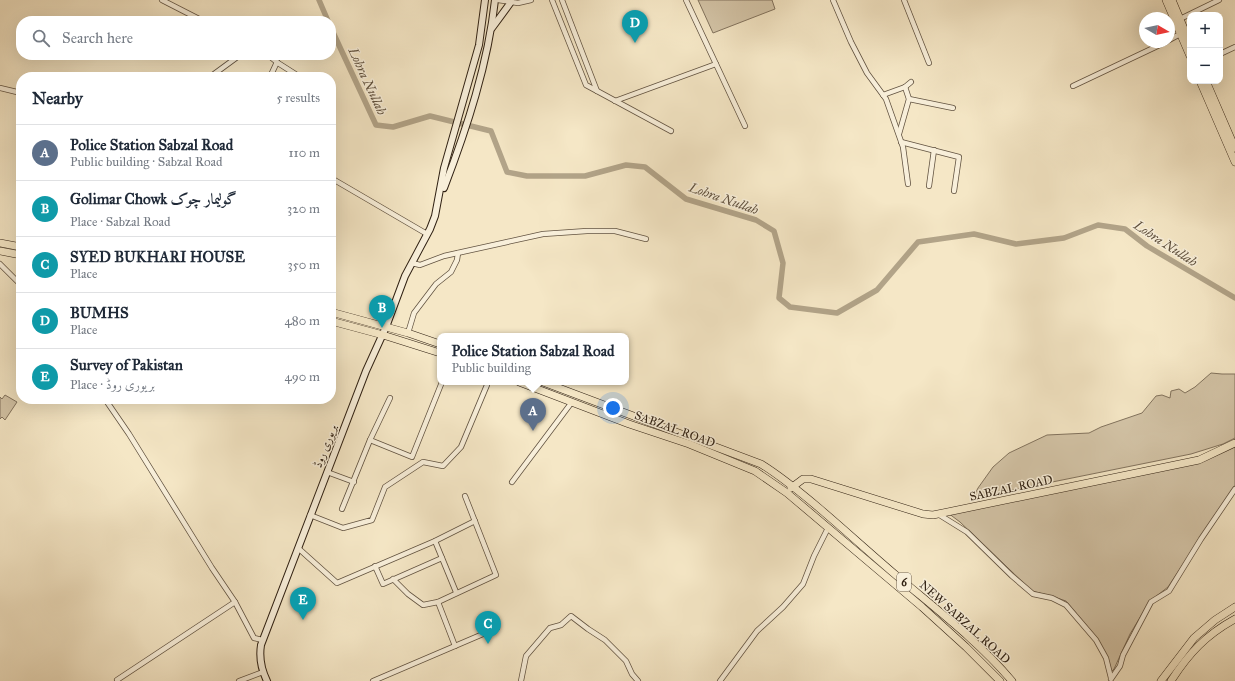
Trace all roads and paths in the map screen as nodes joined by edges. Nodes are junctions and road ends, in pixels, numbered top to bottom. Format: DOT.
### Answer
graph roads {
  1 [pos="162,0"];
  2 [pos="485,0"];
  3 [pos="497,0"];
  4 [pos="531,0"];
  5 [pos="552,0"];
  6 [pos="562,0"];
  7 [pos="686,0"];
  8 [pos="833,0"];
  9 [pos="904,0"];
  10 [pos="1166,0"];
  11 [pos="1172,0"];
  12 [pos="1219,0"];
  13 [pos="511,1"];
  14 [pos="193,16"];
  15 [pos="1180,19"];
  16 [pos="491,30"];
  17 [pos="1180,34"];
  18 [pos="1187,36"];
  19 [pos="1175,37"];
  20 [pos="1235,47"];
  21 [pos="1153,48"];
  22 [pos="1187,49"];
  23 [pos="1223,53"];
  24 [pos="233,60"];
  25 [pos="274,60"];
  26 [pos="276,62"];
  27 [pos="929,63"];
  28 [pos="716,64"];
  29 [pos="217,72"];
  30 [pos="272,72"];
  31 [pos="292,72"];
  32 [pos="911,82"];
  33 [pos="1201,84"];
  34 [pos="1207,84"];
  35 [pos="1073,86"];
  36 [pos="905,87"];
  37 [pos="0,88"];
  38 [pos="597,91"];
  39 [pos="16,92"];
  40 [pos="883,95"];
  41 [pos="908,99"];
  42 [pos="615,101"];
  43 [pos="953,108"];
  44 [pos="745,126"];
  45 [pos="671,131"];
  46 [pos="899,134"];
  47 [pos="901,142"];
  48 [pos="1235,148"];
  49 [pos="934,150"];
  50 [pos="1235,162"];
  51 [pos="336,181"];
  52 [pos="908,184"];
  53 [pos="929,186"];
  54 [pos="954,191"];
  55 [pos="438,201"];
  56 [pos="427,234"];
  57 [pos="646,239"];
  58 [pos="0,243"];
  59 [pos="16,246"];
  60 [pos="0,251"];
  61 [pos="458,253"];
  62 [pos="16,254"];
  63 [pos="412,263"];
  64 [pos="0,264"];
  65 [pos="16,280"];
  66 [pos="336,313"];
  67 [pos="336,322"];
  68 [pos="386,327"];
  69 [pos="408,333"];
  70 [pos="383,335"];
  71 [pos="437,343"];
  72 [pos="437,353"];
  73 [pos="441,385"];
  74 [pos="487,385"];
  75 [pos="527,385"];
  76 [pos="551,385"];
  77 [pos="559,388"];
  78 [pos="556,396"];
  79 [pos="390,398"];
  80 [pos="572,402"];
  81 [pos="108,404"];
  82 [pos="370,440"];
  83 [pos="1235,444"];
  84 [pos="327,472"];
  85 [pos="354,482"];
  86 [pos="512,482"];
  87 [pos="793,486"];
  88 [pos="1235,489"];
  89 [pos="787,493"];
  90 [pos="465,496"];
  91 [pos="342,509"];
  92 [pos="938,514"];
  93 [pos="310,515"];
  94 [pos="474,521"];
  95 [pos="828,528"];
  96 [pos="435,541"];
  97 [pos="298,548"];
  98 [pos="442,558"];
  99 [pos="375,566"];
  100 [pos="394,580"];
  101 [pos="456,592"];
  102 [pos="235,602"];
  103 [pos="438,602"];
  104 [pos="1235,608"];
  105 [pos="1235,619"];
  106 [pos="497,628"];
  107 [pos="262,640"];
  108 [pos="455,646"];
  109 [pos="263,672"];
  110 [pos="117,680"];
  111 [pos="1111,680"];
  112 [pos="239,681"];
  113 [pos="267,681"];
  114 [pos="373,681"];
  115 [pos="521,681"];
  116 [pos="638,681"];
  117 [pos="720,681"];
  118 [pos="1000,681"];
  119 [pos="1012,681"];
  120 [pos="1162,681"];
  121 [pos="1171,681"];
  1 -- 14 [label="street"];
  2 -- 55 [label="main road"];
  3 -- 13 [label="street"];
  3 -- 16 [label="main road"];
  4 -- 13 [label="street"];
  5 -- 38 [label="street"];
  6 -- 38 [label="street"];
  7 -- 28 [label="street"];
  8 -- 40 [label="street"];
  9 -- 27 [label="street"];
  10 -- 17 [label="main road"];
  11 -- 15 [label="main road"];
  12 -- 15 [label="street"];
  13 -- 16 [label="main road"];
  15 -- 18 [label="main road"];
  16 -- 55 [label="main road"];
  17 -- 19 [label="street"];
  17 -- 22 [label="main road"];
  20 -- 23 [label="street"];
  21 -- 35 [label="street"];
  24 -- 29 [label="street"];
  25 -- 26 [label="street"];
  26 -- 30 [label="street"];
  26 -- 31 [label="street"];
  28 -- 42 [label="street"];
  28 -- 44 [label="street"];
  32 -- 36 [label="street"];
  33 -- 50 [label="main road"];
  34 -- 48 [label="main road"];
  36 -- 40 [label="street"];
  36 -- 41 [label="street"];
  37 -- 39 [label="street"];
  38 -- 42 [label="street"];
  40 -- 46 [label="street"];
  41 -- 43 [label="street"];
  41 -- 46 [label="street"];
  42 -- 45 [label="street"];
  46 -- 47 [label="street"];
  47 -- 49 [label="street"];
  47 -- 52 [label="street"];
  49 -- 53 [label="street"];
  49 -- 54 [label="street"];
  51 -- 56 [label="street"];
  55 -- 56 [label="main road, بریوری روڈ"];
  56 -- 63 [label="main road, بریوری روڈ"];
  57 -- 61 [label="street"];
  58 -- 59 [label="main road"];
  60 -- 62 [label="main road"];
  61 -- 63 [label="street"];
  61 -- 69 [label="street"];
  63 -- 68 [label="main road, بریوری روڈ"];
  64 -- 65 [label="street"];
  66 -- 68 [label="main road"];
  67 -- 70 [label="main road"];
  68 -- 69 [label="main road"];
  68 -- 70 [label="main road, بریوری روڈ"];
  69 -- 71 [label="main road"];
  70 -- 72 [label="main road"];
  70 -- 84 [label="main road, بریوری روڈ"];
  73 -- 82 [label="street"];
  74 -- 93 [label="street"];
  75 -- 78 [label="main road, SABZAL ROAD"];
  76 -- 77 [label="main road, SABZAL ROAD"];
  77 -- 78 [label="main road"];
  77 -- 87 [label="main road, SABZAL ROAD"];
  78 -- 80 [label="main road, SABZAL ROAD"];
  79 -- 82 [label="street"];
  80 -- 86 [label="street"];
  80 -- 89 [label="main road, SABZAL ROAD"];
  81 -- 102 [label="street"];
  82 -- 85 [label="street"];
  83 -- 92 [label="main road, SABZAL ROAD"];
  84 -- 85 [label="street"];
  84 -- 93 [label="main road, بریوری روڈ"];
  85 -- 91 [label="street"];
  87 -- 89 [label="main road, SABZAL ROAD"];
  87 -- 92 [label="main road, SABZAL ROAD"];
  87 -- 119 [label="main road, NEW SABZAL ROAD / 6"];
  88 -- 111 [label="street"];
  89 -- 95 [label="main road, NEW SABZAL ROAD / 6"];
  90 -- 94 [label="street"];
  92 -- 111 [label="street"];
  93 -- 97 [label="main road, بریوری روڈ"];
  94 -- 96 [label="street"];
  94 -- 101 [label="street"];
  95 -- 117 [label="street"];
  95 -- 118 [label="main road, NEW SABZAL ROAD / 6"];
  96 -- 98 [label="street"];
  96 -- 99 [label="street"];
  97 -- 99 [label="street"];
  97 -- 107 [label="main road, بریوری روڈ"];
  98 -- 100 [label="street"];
  98 -- 101 [label="street"];
  99 -- 100 [label="street"];
  100 -- 103 [label="street"];
  101 -- 103 [label="street"];
  102 -- 107 [label="street"];
  102 -- 110 [label="street"];
  103 -- 108 [label="street"];
  104 -- 120 [label="main road"];
  105 -- 121 [label="main road"];
  106 -- 108 [label="street"];
  107 -- 109 [label="main road, بریوری روڈ"];
  108 -- 114 [label="street"];
  109 -- 112 [label="street"];
  109 -- 113 [label="main road, بریوری روڈ"];
  115 -- 116 [label="street"];
}
